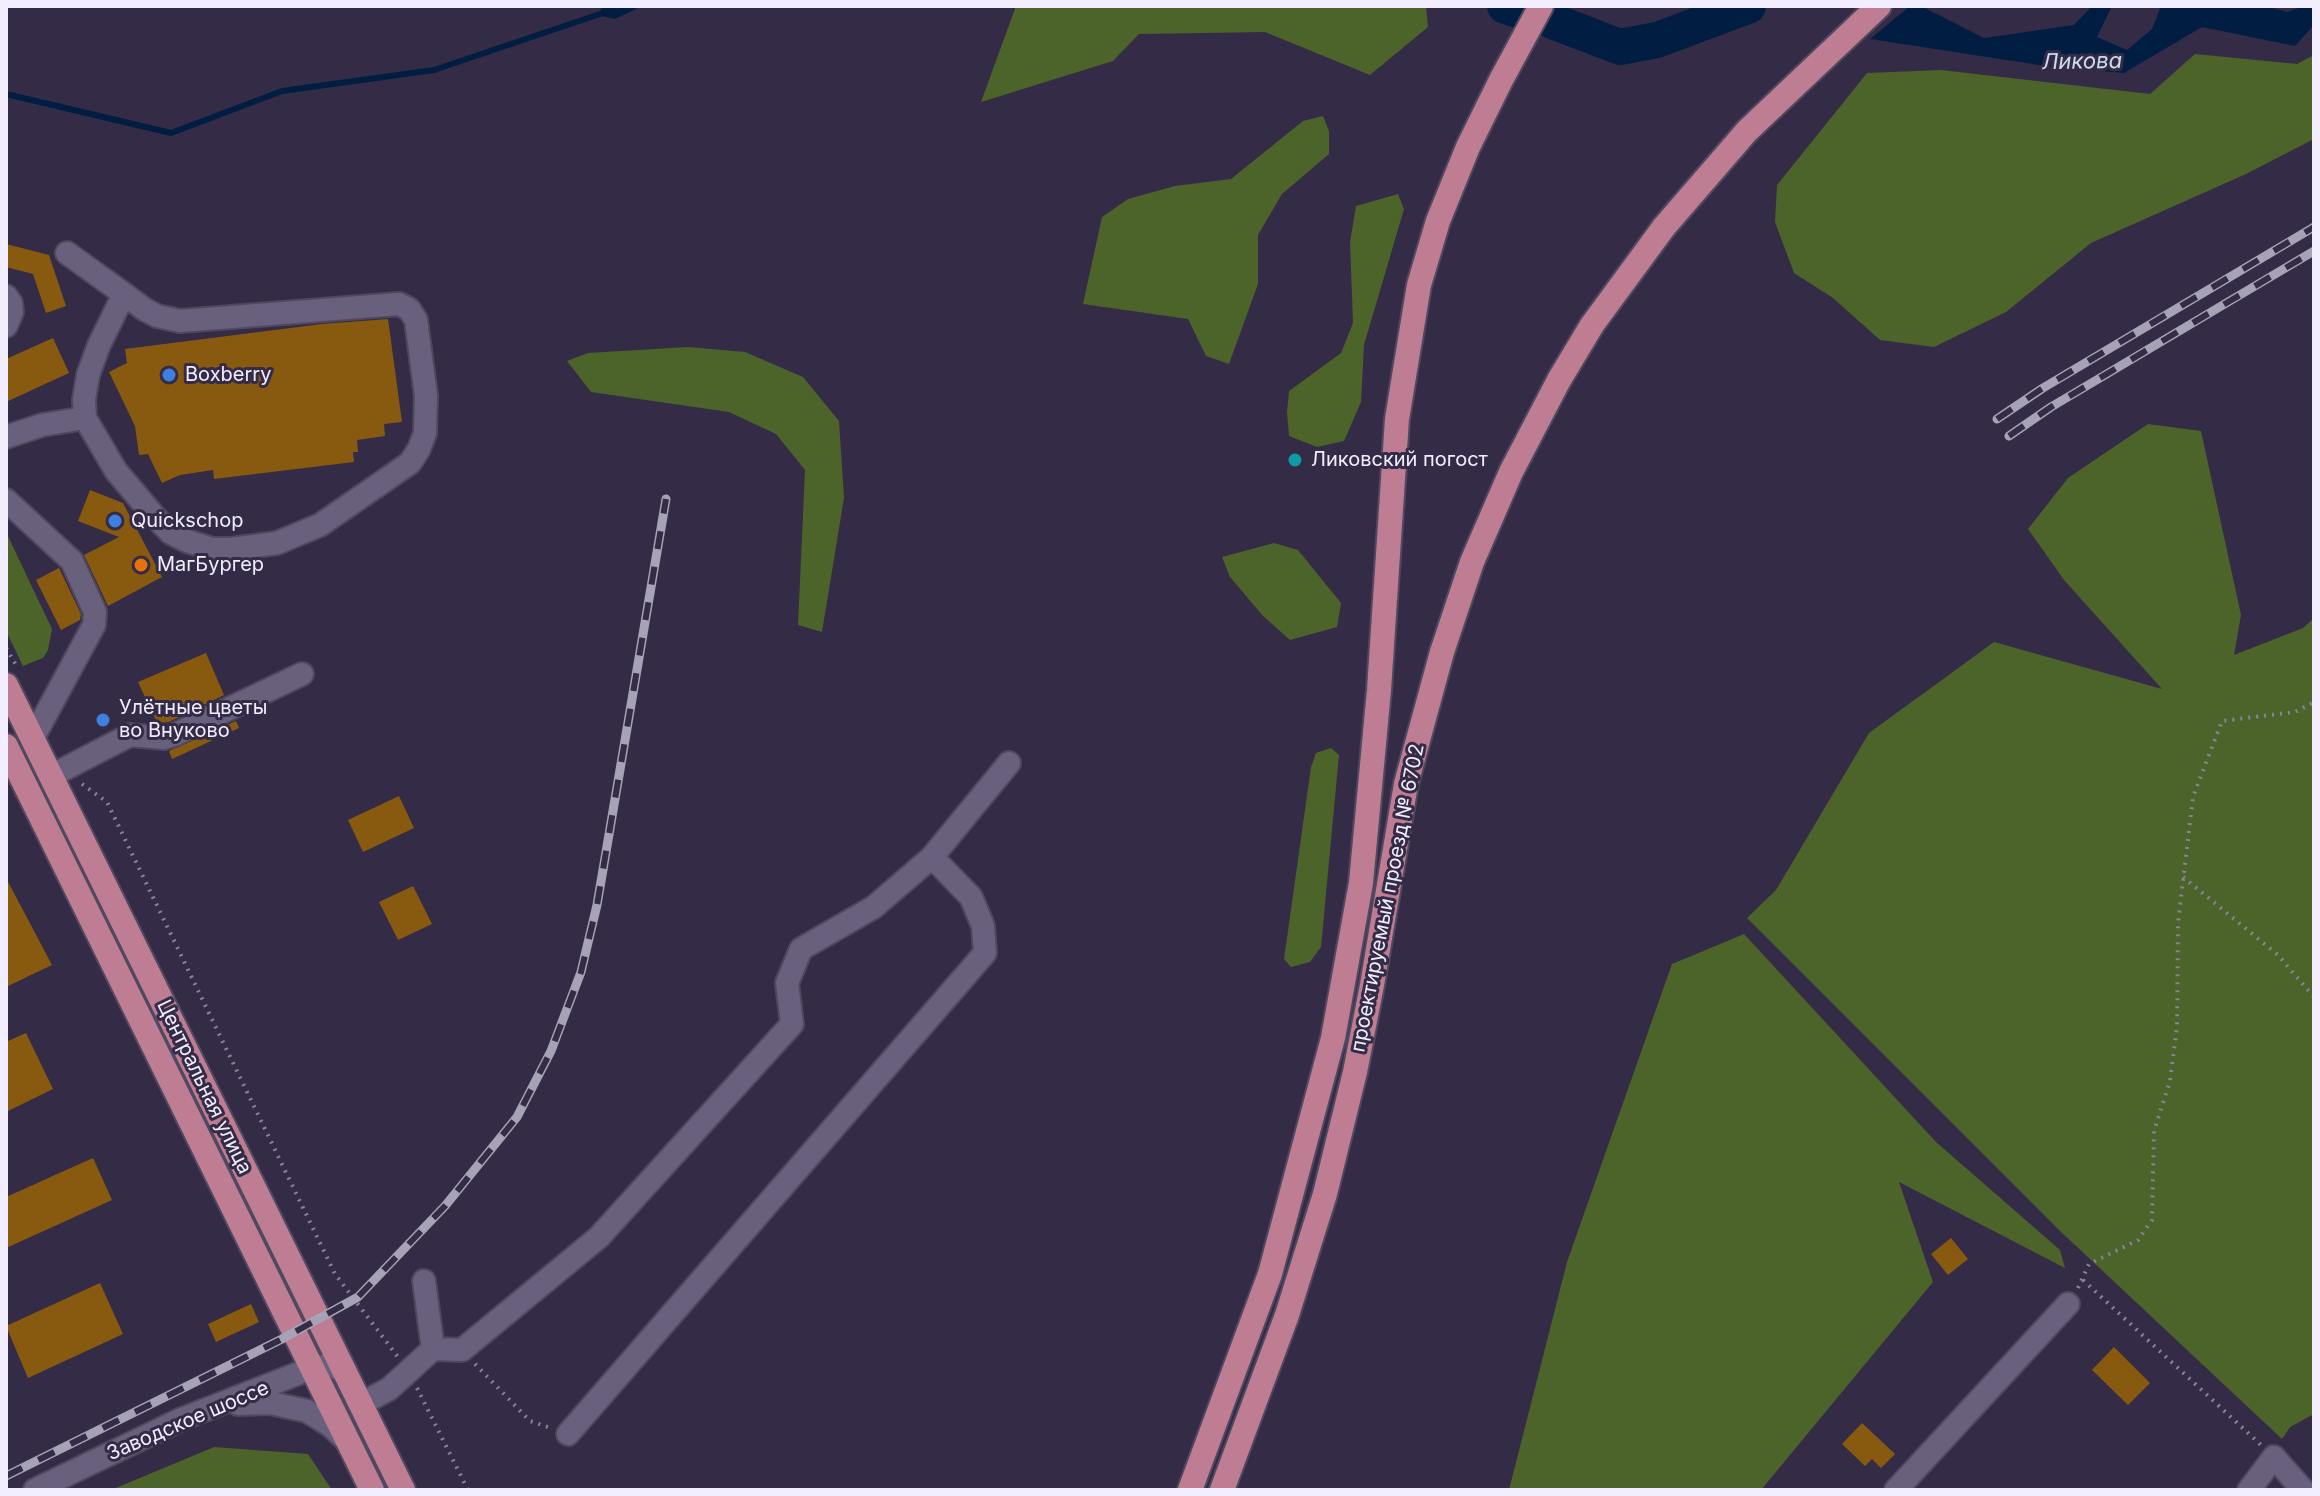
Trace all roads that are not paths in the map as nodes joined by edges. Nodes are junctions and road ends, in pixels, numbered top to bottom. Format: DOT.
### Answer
graph roads {
  1 [pos="1541,6"];
  2 [pos="1879,6"];
  3 [pos="67,253"];
  4 [pos="124,294"];
  5 [pos="6,296"];
  6 [pos="6,326"];
  7 [pos="85,418"];
  8 [pos="6,437"];
  9 [pos="6,500"];
  10 [pos="302,674"];
  11 [pos="14,680"];
  12 [pos="33,738"];
  13 [pos="6,746"];
  14 [pos="1009,763"];
  15 [pos="60,772"];
  16 [pos="932,857"];
  17 [pos="424,1281"];
  18 [pos="2068,1304"];
  19 [pos="433,1349"];
  20 [pos="312,1368"];
  21 [pos="344,1371"];
  22 [pos="361,1404"];
  23 [pos="216,1405"];
  24 [pos="568,1434"];
  25 [pos="349,1443"];
  26 [pos="35,1490"];
  27 [pos="372,1490"];
  28 [pos="403,1490"];
  29 [pos="1190,1490"];
  30 [pos="1222,1490"];
  31 [pos="1896,1490"];
  32 [pos="2249,1490"];
  33 [pos="2303,1490"];
  1 -- 29 [label="main road, проектируемый проезд № 6702"];
  2 -- 30 [label="main road, проектируемый проезд № 6702"];
  3 -- 4 [label="street"];
  4 -- 7 [label="street"];
  4 -- 7 [label="street"];
  5 -- 6 [label="street"];
  7 -- 8 [label="street"];
  9 -- 12 [label="street"];
  10 -- 15 [label="street"];
  11 -- 12 [label="main road, Центральная улица"];
  12 -- 15 [label="main road, Центральная улица"];
  13 -- 20 [label="main road, Центральная улица"];
  14 -- 16 [label="street"];
  15 -- 21 [label="main road, Центральная улица"];
  16 -- 19 [label="street"];
  16 -- 24 [label="street"];
  17 -- 19 [label="street"];
  18 -- 31 [label="street"];
  19 -- 22 [label="street"];
  20 -- 21 [label="street, Заводское шоссе"];
  20 -- 23 [label="street, Заводское шоссе"];
  20 -- 25 [label="main road, Центральная улица"];
  21 -- 22 [label="main road, Центральная улица"];
  22 -- 28 [label="main road, Центральная улица"];
  23 -- 25 [label="street"];
  23 -- 26 [label="street, Заводское шоссе"];
  25 -- 27 [label="main road, Центральная улица"];
  32 -- 33 [label="street"];
}
